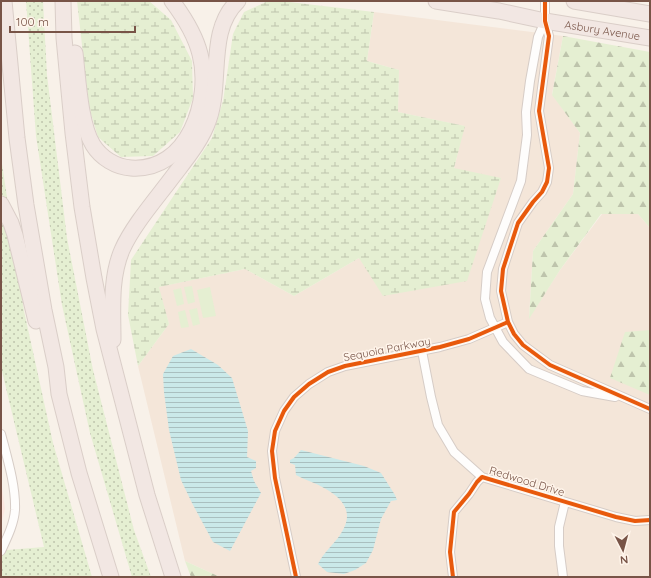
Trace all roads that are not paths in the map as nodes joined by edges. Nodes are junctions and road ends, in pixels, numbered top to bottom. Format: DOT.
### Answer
graph roads {
  1 [pos="4,1"];
  2 [pos="63,1"];
  3 [pos="68,1"];
  4 [pos="172,1"];
  5 [pos="238,1"];
  6 [pos="436,1"];
  7 [pos="545,1"];
  8 [pos="574,1"];
  9 [pos="624,6"];
  10 [pos="650,14"];
  11 [pos="545,21"];
  12 [pos="650,38"];
  13 [pos="1,204"];
  14 [pos="508,322"];
  15 [pos="495,328"];
  16 [pos="422,351"];
  17 [pos="114,365"];
  18 [pos="59,394"];
  19 [pos="627,399"];
  20 [pos="650,409"];
  21 [pos="1,434"];
  22 [pos="482,477"];
  23 [pos="565,502"];
  24 [pos="650,520"];
  25 [pos="1,551"];
  26 [pos="111,577"];
  27 [pos="173,577"];
  28 [pos="296,577"];
  29 [pos="453,577"];
  30 [pos="563,577"];
  1 -- 18 [label="highway"];
  2 -- 17 [label="highway"];
  3 -- 4 [label="highway"];
  5 -- 17 [label="highway"];
  6 -- 11 [label="highway, Asbury Avenue"];
  7 -- 11 [label="street"];
  8 -- 9 [label="highway"];
  9 -- 10 [label="highway"];
  11 -- 12 [label="highway, Asbury Avenue"];
  11 -- 14 [label="street"];
  11 -- 15 [label="street"];
  13 -- 18 [label="highway"];
  14 -- 15 [label="street, Sequoia Parkway"];
  14 -- 19 [label="street"];
  15 -- 16 [label="street, Sequoia Parkway"];
  15 -- 19 [label="street"];
  16 -- 22 [label="street"];
  16 -- 28 [label="street, Sequoia Parkway"];
  17 -- 27 [label="highway"];
  18 -- 26 [label="highway"];
  19 -- 20 [label="street"];
  21 -- 25 [label="street"];
  22 -- 23 [label="street, Redwood Drive"];
  22 -- 29 [label="street, Redwood Drive"];
  23 -- 24 [label="street, Redwood Drive"];
  23 -- 30 [label="street"];
}
